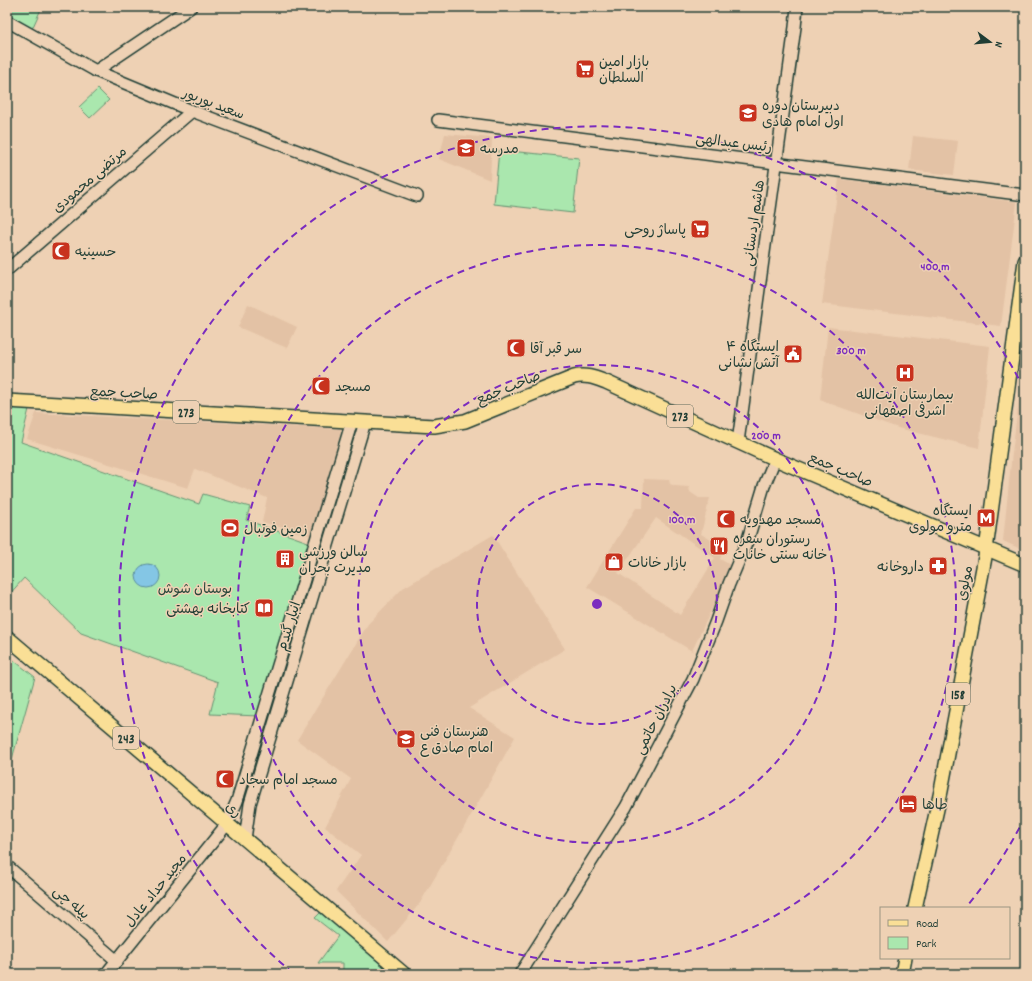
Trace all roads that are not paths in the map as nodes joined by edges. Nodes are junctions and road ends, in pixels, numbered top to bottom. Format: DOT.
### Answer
graph roads {
  1 [pos="191,7"];
  2 [pos="797,7"];
  3 [pos="7,21"];
  4 [pos="96,71"];
  5 [pos="192,111"];
  6 [pos="438,120"];
  7 [pos="776,163"];
  8 [pos="1025,195"];
  9 [pos="417,196"];
  10 [pos="1025,261"];
  11 [pos="7,270"];
  12 [pos="7,401"];
  13 [pos="358,422"];
  14 [pos="738,442"];
  15 [pos="775,459"];
  16 [pos="986,548"];
  17 [pos="1025,565"];
  18 [pos="7,637"];
  19 [pos="268,698"];
  20 [pos="281,701"];
  21 [pos="227,824"];
  22 [pos="245,839"];
  23 [pos="7,866"];
  24 [pos="915,907"];
  25 [pos="905,959"];
  26 [pos="117,961"];
  27 [pos="106,974"];
  28 [pos="404,974"];
  29 [pos="520,974"];
  30 [pos="902,974"];
  1 -- 4 [label="street"];
  2 -- 7 [label="street, هاشم اردستانی"];
  3 -- 4 [label="street, سعید بوربور"];
  4 -- 5 [label="street, سعید بوربور"];
  5 -- 9 [label="street, سعید بوربور"];
  5 -- 11 [label="street, مرتضی محمودی"];
  6 -- 7 [label="street, رئیس عبدالهی"];
  7 -- 8 [label="street, رئیس عبدالهی"];
  7 -- 14 [label="street, هاشم اردستانی"];
  10 -- 16 [label="main road, مولوی / 158"];
  12 -- 13 [label="main road, صاحب جمع / 273"];
  13 -- 14 [label="main road, صاحب جمع / 273"];
  13 -- 19 [label="street, انبار گندم"];
  13 -- 20 [label="street, انبار گندم"];
  14 -- 15 [label="main road, صاحب جمع / 273"];
  15 -- 16 [label="main road, صاحب جمع / 273"];
  15 -- 29 [label="street, برادران حاتمی"];
  16 -- 17 [label="main road, صاحب جمع"];
  16 -- 24 [label="main road, مولوی / 158"];
  18 -- 21 [label="main road, ری / 243"];
  19 -- 20 [label="street"];
  19 -- 21 [label="street, انبار گندم"];
  20 -- 22 [label="street, انبار گندم"];
  21 -- 22 [label="main road, ری / 243"];
  21 -- 26 [label="street, مجید حداد عادل"];
  22 -- 28 [label="main road, ری / 243"];
  23 -- 26 [label="street, پیله چی"];
  25 -- 30 [label="main road"];
  26 -- 27 [label="street, مجید حداد عادل"];
}
